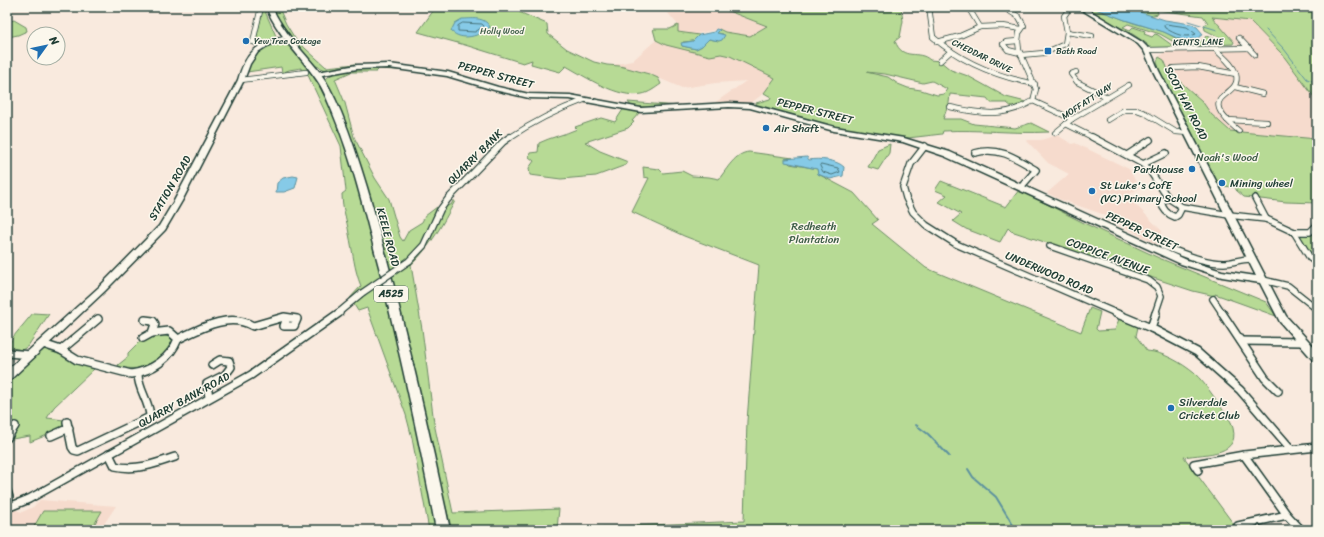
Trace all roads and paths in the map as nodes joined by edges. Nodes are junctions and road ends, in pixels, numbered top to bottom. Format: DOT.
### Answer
graph roads {
  1 [pos="261,7"];
  2 [pos="269,7"];
  3 [pos="929,7"];
  4 [pos="968,7"];
  5 [pos="1003,7"];
  6 [pos="1062,7"];
  7 [pos="1080,7"];
  8 [pos="1071,8"];
  9 [pos="980,28"];
  10 [pos="1021,30"];
  11 [pos="1067,32"];
  12 [pos="1092,36"];
  13 [pos="285,38"];
  14 [pos="1239,38"];
  15 [pos="1018,41"];
  16 [pos="937,42"];
  17 [pos="264,46"];
  18 [pos="1248,48"];
  19 [pos="951,50"];
  20 [pos="1147,50"];
  21 [pos="1216,50"];
  22 [pos="1021,54"];
  23 [pos="1255,55"];
  24 [pos="940,61"];
  25 [pos="1173,68"];
  26 [pos="306,72"];
  27 [pos="1076,72"];
  28 [pos="1236,74"];
  29 [pos="318,77"];
  30 [pos="241,80"];
  31 [pos="1034,84"];
  32 [pos="1128,85"];
  33 [pos="1235,88"];
  34 [pos="1263,94"];
  35 [pos="1108,97"];
  36 [pos="584,100"];
  37 [pos="1033,101"];
  38 [pos="950,107"];
  39 [pos="1072,119"];
  40 [pos="1108,120"];
  41 [pos="1227,120"];
  42 [pos="1267,122"];
  43 [pos="1066,124"];
  44 [pos="1239,131"];
  45 [pos="1055,133"];
  46 [pos="1188,133"];
  47 [pos="1150,140"];
  48 [pos="925,146"];
  49 [pos="975,153"];
  50 [pos="1166,153"];
  51 [pos="1127,155"];
  52 [pos="1143,164"];
  53 [pos="1021,187"];
  54 [pos="1168,198"];
  55 [pos="1257,200"];
  56 [pos="1182,207"];
  57 [pos="1229,215"];
  58 [pos="1266,219"];
  59 [pos="1317,225"];
  60 [pos="1294,232"];
  61 [pos="1310,232"];
  62 [pos="1317,235"];
  63 [pos="1050,246"];
  64 [pos="1163,246"];
  65 [pos="1252,258"];
  66 [pos="1317,263"];
  67 [pos="1263,280"];
  68 [pos="362,293"];
  69 [pos="1213,299"];
  70 [pos="1317,309"];
  71 [pos="287,318"];
  72 [pos="98,319"];
  73 [pos="146,320"];
  74 [pos="1151,328"];
  75 [pos="152,333"];
  76 [pos="143,338"];
  77 [pos="178,339"];
  78 [pos="1241,341"];
  79 [pos="1302,342"];
  80 [pos="43,344"];
  81 [pos="61,350"];
  82 [pos="7,353"];
  83 [pos="31,355"];
  84 [pos="1317,357"];
  85 [pos="212,365"];
  86 [pos="138,374"];
  87 [pos="7,376"];
  88 [pos="1278,391"];
  89 [pos="209,397"];
  90 [pos="15,426"];
  91 [pos="51,436"];
  92 [pos="7,438"];
  93 [pos="1317,447"];
  94 [pos="1291,449"];
  95 [pos="109,454"];
  96 [pos="1244,455"];
  97 [pos="175,457"];
  98 [pos="1198,470"];
  99 [pos="7,491"];
  100 [pos="7,508"];
  101 [pos="1287,515"];
  102 [pos="1238,526"];
  103 [pos="443,530"];
  104 [pos="1301,530"];
  1 -- 17 [label="street"];
  2 -- 13 [label="main road, A525"];
  3 -- 16 [label="street, CHEDDAR DRIVE"];
  4 -- 9 [label="street"];
  5 -- 10 [label="street"];
  6 -- 8 [label="street"];
  7 -- 20 [label="main road, SCOT HAY ROAD"];
  8 -- 11 [label="street"];
  9 -- 10 [label="street"];
  9 -- 16 [label="street"];
  10 -- 15 [label="street"];
  11 -- 12 [label="street"];
  11 -- 22 [label="street"];
  13 -- 17 [label="main road, STATION ROAD"];
  13 -- 29 [label="main road, KEELE ROAD / A525"];
  14 -- 18 [label="street, KENTS LANE"];
  15 -- 22 [label="street"];
  15 -- 22 [label="street"];
  16 -- 19 [label="street, CHEDDAR DRIVE"];
  17 -- 30 [label="main road, STATION ROAD"];
  18 -- 21 [label="street, KENTS LANE"];
  18 -- 23 [label="street, KENTS LANE"];
  19 -- 24 [label="street"];
  19 -- 31 [label="street, CHEDDAR DRIVE"];
  20 -- 21 [label="street, KENTS LANE"];
  20 -- 46 [label="main road, SCOT HAY ROAD"];
  21 -- 28 [label="street"];
  22 -- 31 [label="street"];
  25 -- 28 [label="street"];
  26 -- 30 [label="street"];
  27 -- 35 [label="street"];
  28 -- 33 [label="street"];
  29 -- 36 [label="main road, PEPPER STREET"];
  29 -- 103 [label="main road, KEELE ROAD / A525"];
  30 -- 80 [label="main road, STATION ROAD"];
  31 -- 37 [label="street"];
  32 -- 35 [label="street, MOFFATT WAY"];
  33 -- 34 [label="street"];
  33 -- 41 [label="street"];
  35 -- 39 [label="street, MOFFATT WAY"];
  36 -- 48 [label="main road, PEPPER STREET"];
  36 -- 68 [label="street, QUARRY BANK, bridge"];
  37 -- 38 [label="street"];
  37 -- 39 [label="street"];
  39 -- 43 [label="street, MOFFATT WAY"];
  40 -- 46 [label="street"];
  41 -- 42 [label="street"];
  41 -- 44 [label="street"];
  43 -- 45 [label="street, MOFFATT WAY"];
  43 -- 51 [label="street"];
  46 -- 57 [label="main road, SCOT HAY ROAD"];
  47 -- 51 [label="street"];
  48 -- 53 [label="main road, PEPPER STREET"];
  48 -- 74 [label="street, UNDERWOOD ROAD"];
  49 -- 53 [label="street"];
  50 -- 52 [label="street"];
  51 -- 52 [label="street"];
  52 -- 54 [label="street"];
  53 -- 67 [label="main road, PEPPER STREET"];
  54 -- 56 [label="street"];
  54 -- 56 [label="street"];
  55 -- 58 [label="street"];
  56 -- 57 [label="street"];
  57 -- 58 [label="street"];
  57 -- 65 [label="main road, SCOT HAY ROAD"];
  58 -- 60 [label="street"];
  59 -- 61 [label="street"];
  60 -- 61 [label="street"];
  60 -- 66 [label="street"];
  61 -- 62 [label="street"];
  63 -- 74 [label="street, COPPICE AVENUE"];
  64 -- 65 [label="street, PEPPER STREET"];
  65 -- 67 [label="main road, SCOT HAY ROAD"];
  67 -- 70 [label="street"];
  67 -- 79 [label="main road, SCOT HAY ROAD"];
  68 -- 89 [label="street, QUARRY BANK ROAD"];
  69 -- 78 [label="street"];
  71 -- 77 [label="street"];
  72 -- 81 [label="street"];
  73 -- 75 [label="street"];
  74 -- 94 [label="street, UNDERWOOD ROAD"];
  75 -- 76 [label="street"];
  75 -- 77 [label="street"];
  77 -- 86 [label="street"];
  78 -- 79 [label="street"];
  78 -- 88 [label="street"];
  79 -- 84 [label="main road, SCOT HAY ROAD"];
  80 -- 81 [label="street"];
  80 -- 83 [label="main road, STATION ROAD"];
  81 -- 86 [label="street"];
  82 -- 83 [label="street"];
  83 -- 87 [label="main road, STATION ROAD"];
  85 -- 89 [label="street"];
  86 -- 91 [label="street"];
  89 -- 95 [label="street, QUARRY BANK ROAD"];
  90 -- 92 [label="street"];
  93 -- 94 [label="street"];
  94 -- 96 [label="street"];
  95 -- 97 [label="street"];
  95 -- 100 [label="street, QUARRY BANK ROAD"];
  96 -- 98 [label="street"];
  96 -- 101 [label="street"];
  99 -- 100 [label="street"];
  101 -- 102 [label="street"];
  101 -- 104 [label="street"];
}
